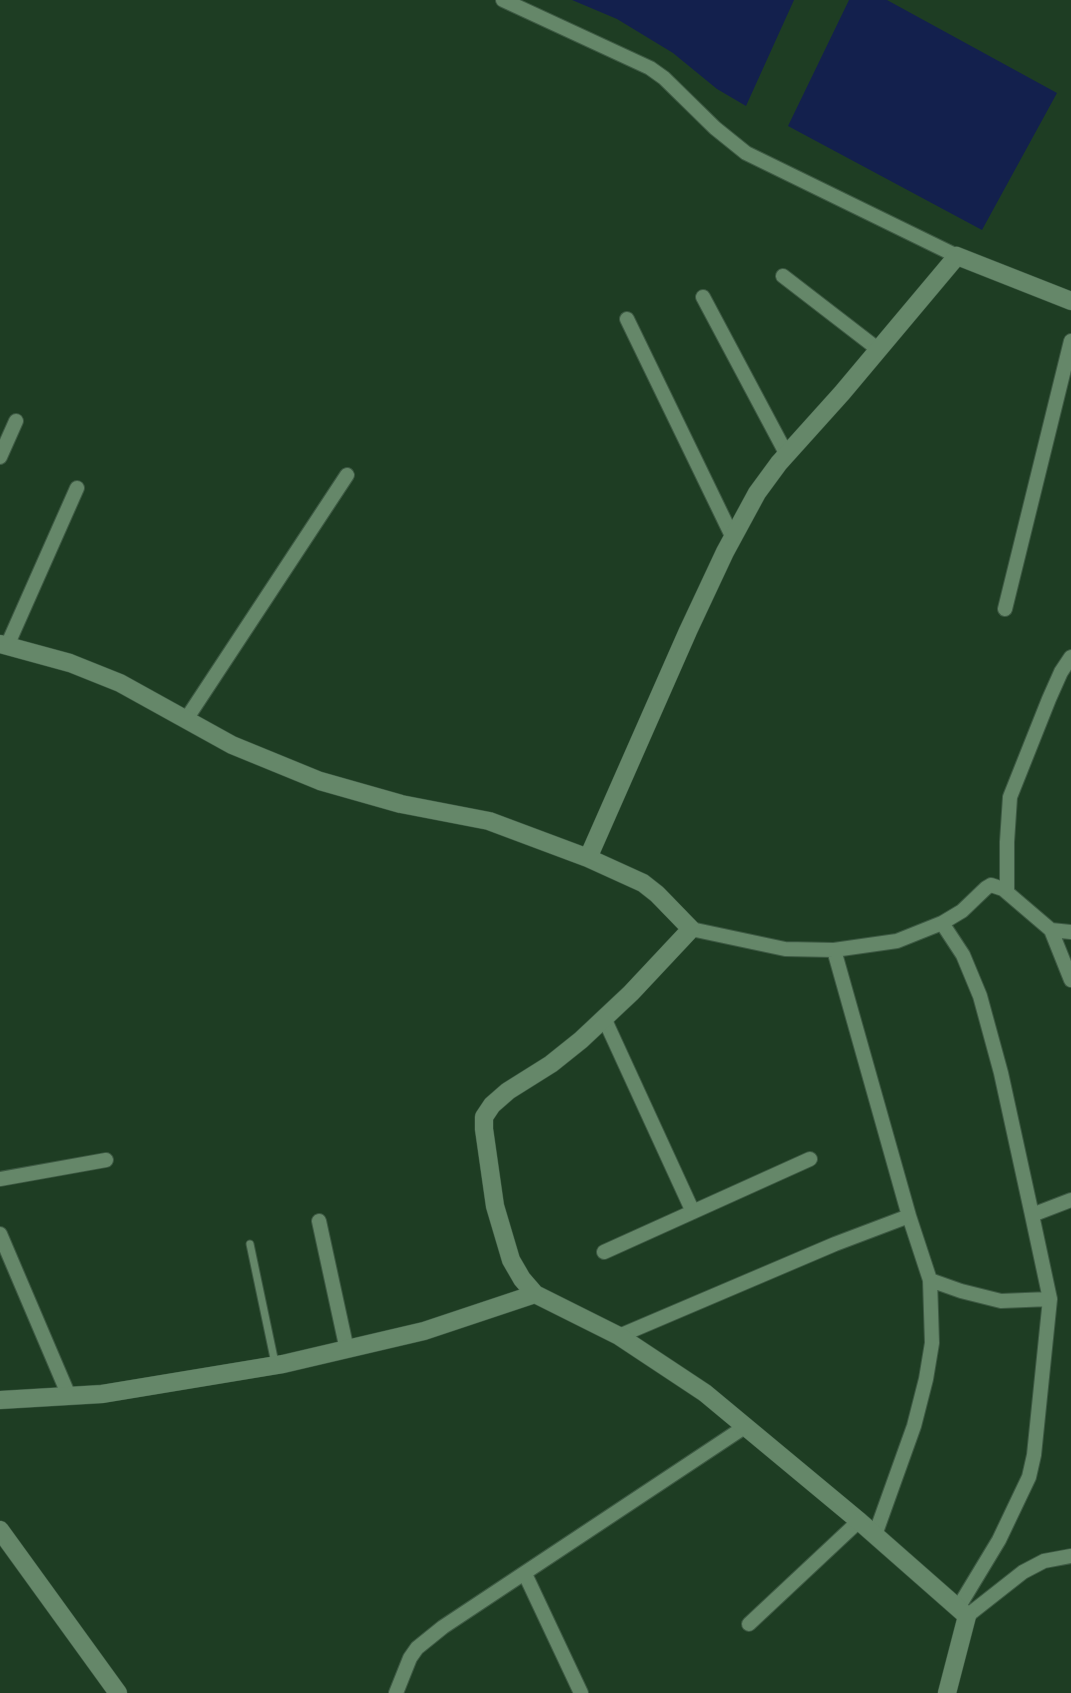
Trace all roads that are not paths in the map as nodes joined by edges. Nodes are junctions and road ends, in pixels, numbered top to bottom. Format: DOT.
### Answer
graph roads {
  1 [pos="503,0"];
  2 [pos="957,256"];
  3 [pos="783,276"];
  4 [pos="703,297"];
  5 [pos="1071,301"];
  6 [pos="627,319"];
  7 [pos="1071,341"];
  8 [pos="879,350"];
  9 [pos="16,421"];
  10 [pos="787,455"];
  11 [pos="0,457"];
  12 [pos="347,475"];
  13 [pos="78,488"];
  14 [pos="733,538"];
  15 [pos="1004,608"];
  16 [pos="4,645"];
  17 [pos="1071,657"];
  18 [pos="187,718"];
  19 [pos="588,858"];
  20 [pos="1007,892"];
  21 [pos="942,923"];
  22 [pos="691,929"];
  23 [pos="1051,930"];
  24 [pos="1071,932"];
  25 [pos="834,950"];
  26 [pos="1071,980"];
  27 [pos="604,1018"];
  28 [pos="810,1159"];
  29 [pos="106,1160"];
  30 [pos="0,1179"];
  31 [pos="1071,1200"];
  32 [pos="693,1212"];
  33 [pos="1032,1215"];
  34 [pos="909,1216"];
  35 [pos="319,1221"];
  36 [pos="0,1234"];
  37 [pos="250,1244"];
  38 [pos="604,1252"];
  39 [pos="930,1280"];
  40 [pos="536,1294"];
  41 [pos="1050,1299"];
  42 [pos="619,1336"];
  43 [pos="347,1350"];
  44 [pos="275,1365"];
  45 [pos="69,1396"];
  46 [pos="0,1400"];
  47 [pos="747,1426"];
  48 [pos="859,1521"];
  49 [pos="0,1530"];
  50 [pos="875,1535"];
  51 [pos="1071,1556"];
  52 [pos="525,1574"];
  53 [pos="962,1612"];
  54 [pos="749,1624"];
  55 [pos="118,1693"];
  56 [pos="396,1693"];
  57 [pos="581,1693"];
  58 [pos="947,1693"];
  1 -- 2 [label="street"];
  2 -- 5 [label="street"];
  2 -- 8 [label="street"];
  3 -- 8 [label="street"];
  4 -- 10 [label="street"];
  6 -- 14 [label="street"];
  7 -- 15 [label="street"];
  8 -- 10 [label="street"];
  9 -- 11 [label="street"];
  10 -- 14 [label="street"];
  12 -- 18 [label="street"];
  13 -- 16 [label="street"];
  14 -- 19 [label="street"];
  16 -- 18 [label="street"];
  17 -- 20 [label="street"];
  18 -- 19 [label="street"];
  19 -- 22 [label="street"];
  20 -- 21 [label="street"];
  20 -- 23 [label="street"];
  21 -- 25 [label="street"];
  21 -- 33 [label="street"];
  22 -- 25 [label="street"];
  22 -- 27 [label="street"];
  23 -- 24 [label="street"];
  23 -- 26 [label="street"];
  25 -- 34 [label="street"];
  27 -- 32 [label="street"];
  27 -- 40 [label="street"];
  28 -- 32 [label="street"];
  29 -- 30 [label="street"];
  31 -- 33 [label="street"];
  32 -- 38 [label="street"];
  33 -- 41 [label="street"];
  34 -- 39 [label="street"];
  34 -- 42 [label="street"];
  35 -- 43 [label="street"];
  36 -- 45 [label="street"];
  37 -- 44 [label="lane"];
  39 -- 41 [label="street"];
  39 -- 50 [label="street"];
  40 -- 42 [label="street"];
  40 -- 43 [label="street"];
  41 -- 53 [label="street"];
  42 -- 47 [label="street"];
  43 -- 44 [label="street"];
  44 -- 45 [label="street"];
  45 -- 46 [label="street"];
  47 -- 48 [label="street"];
  47 -- 52 [label="street"];
  48 -- 50 [label="street"];
  48 -- 54 [label="street"];
  49 -- 55 [label="street"];
  50 -- 53 [label="street"];
  51 -- 53 [label="street"];
  52 -- 56 [label="street"];
  52 -- 57 [label="street"];
  53 -- 58 [label="street"];
}
